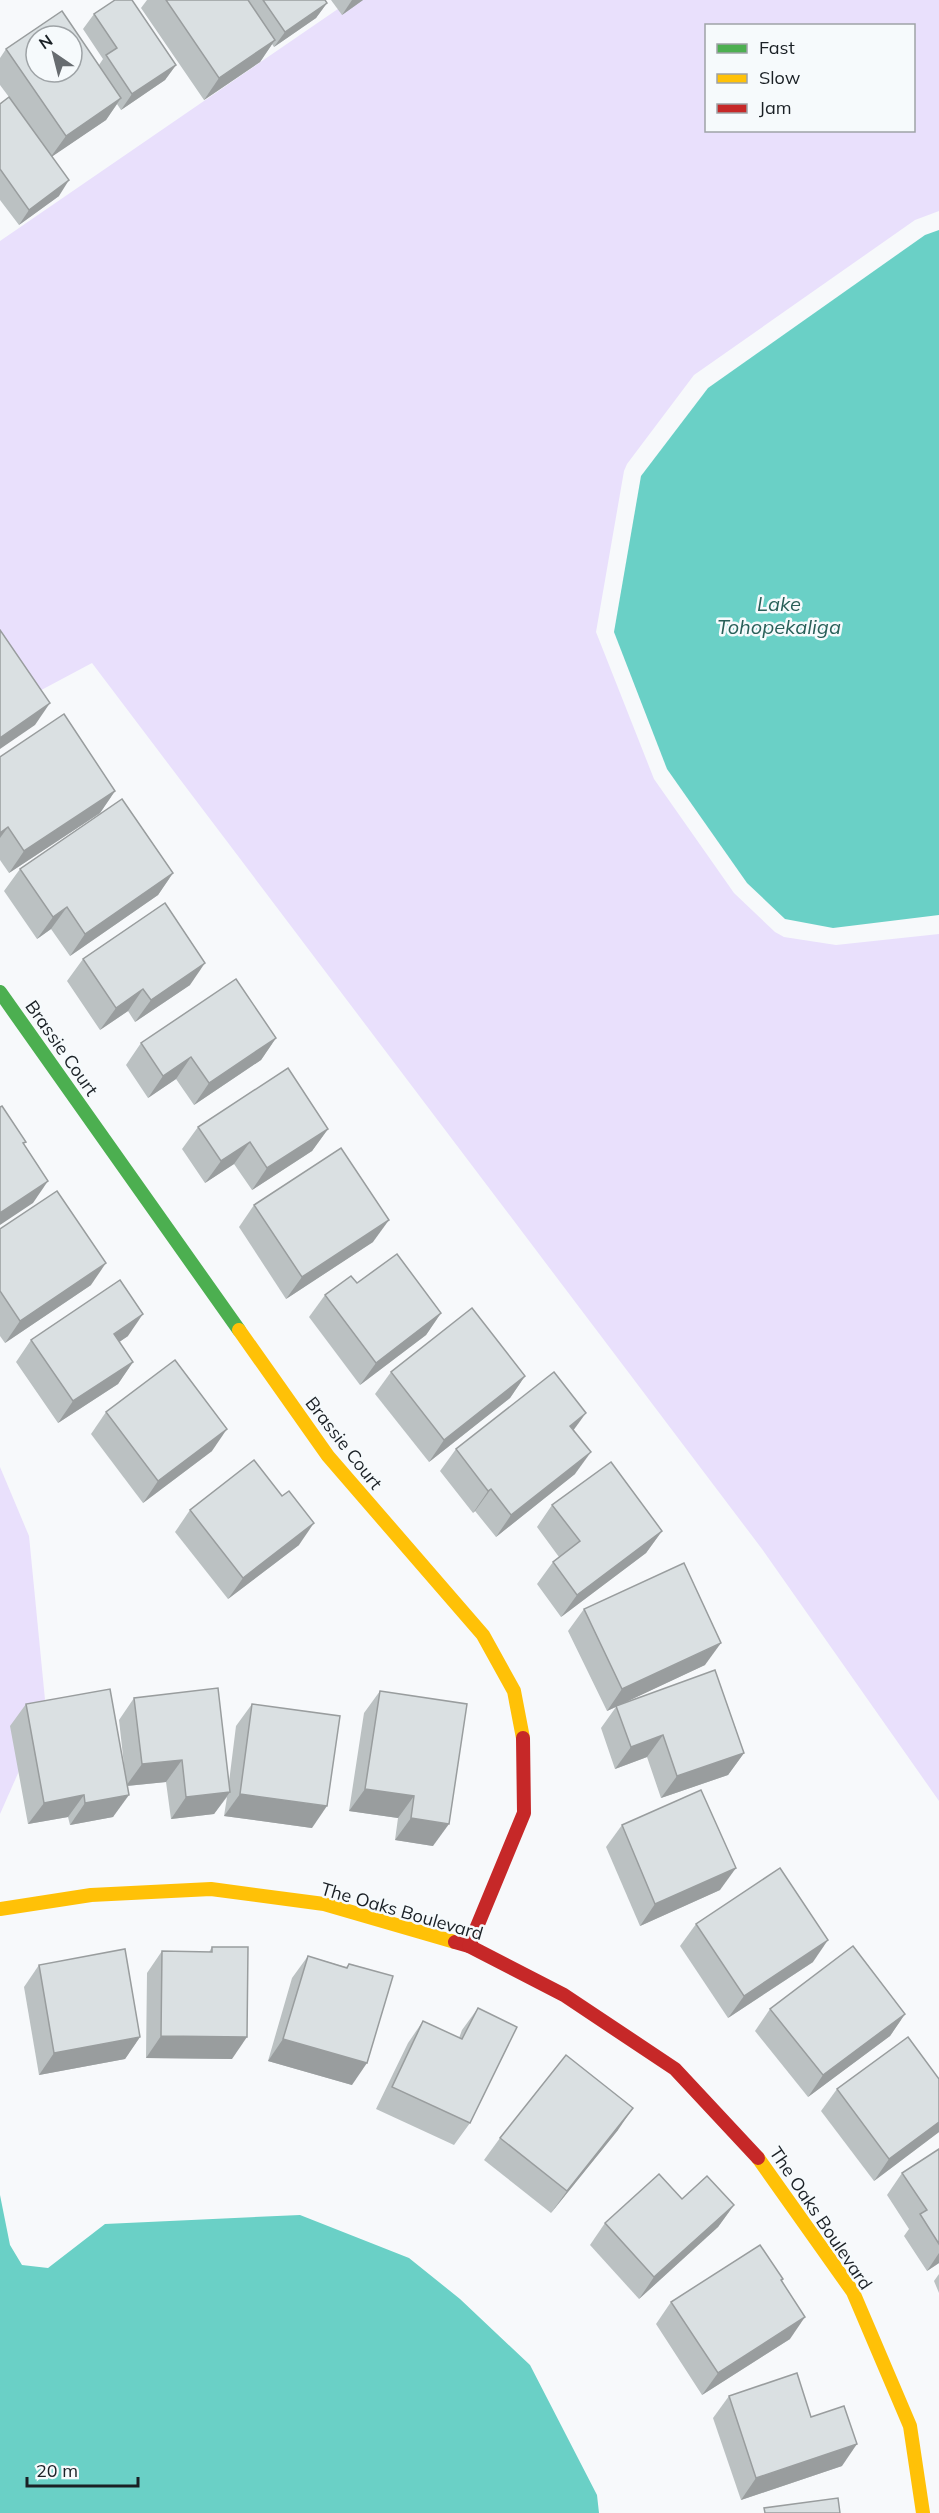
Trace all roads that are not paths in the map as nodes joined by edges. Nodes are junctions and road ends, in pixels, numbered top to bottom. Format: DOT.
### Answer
graph roads {
  1 [pos="0,992"];
  2 [pos="0,1909"];
  3 [pos="469,1946"];
  4 [pos="923,2513"];
  1 -- 3 [label="street, Brassie Court"];
  2 -- 3 [label="street, The Oaks Boulevard"];
  3 -- 4 [label="street, The Oaks Boulevard"];
}
